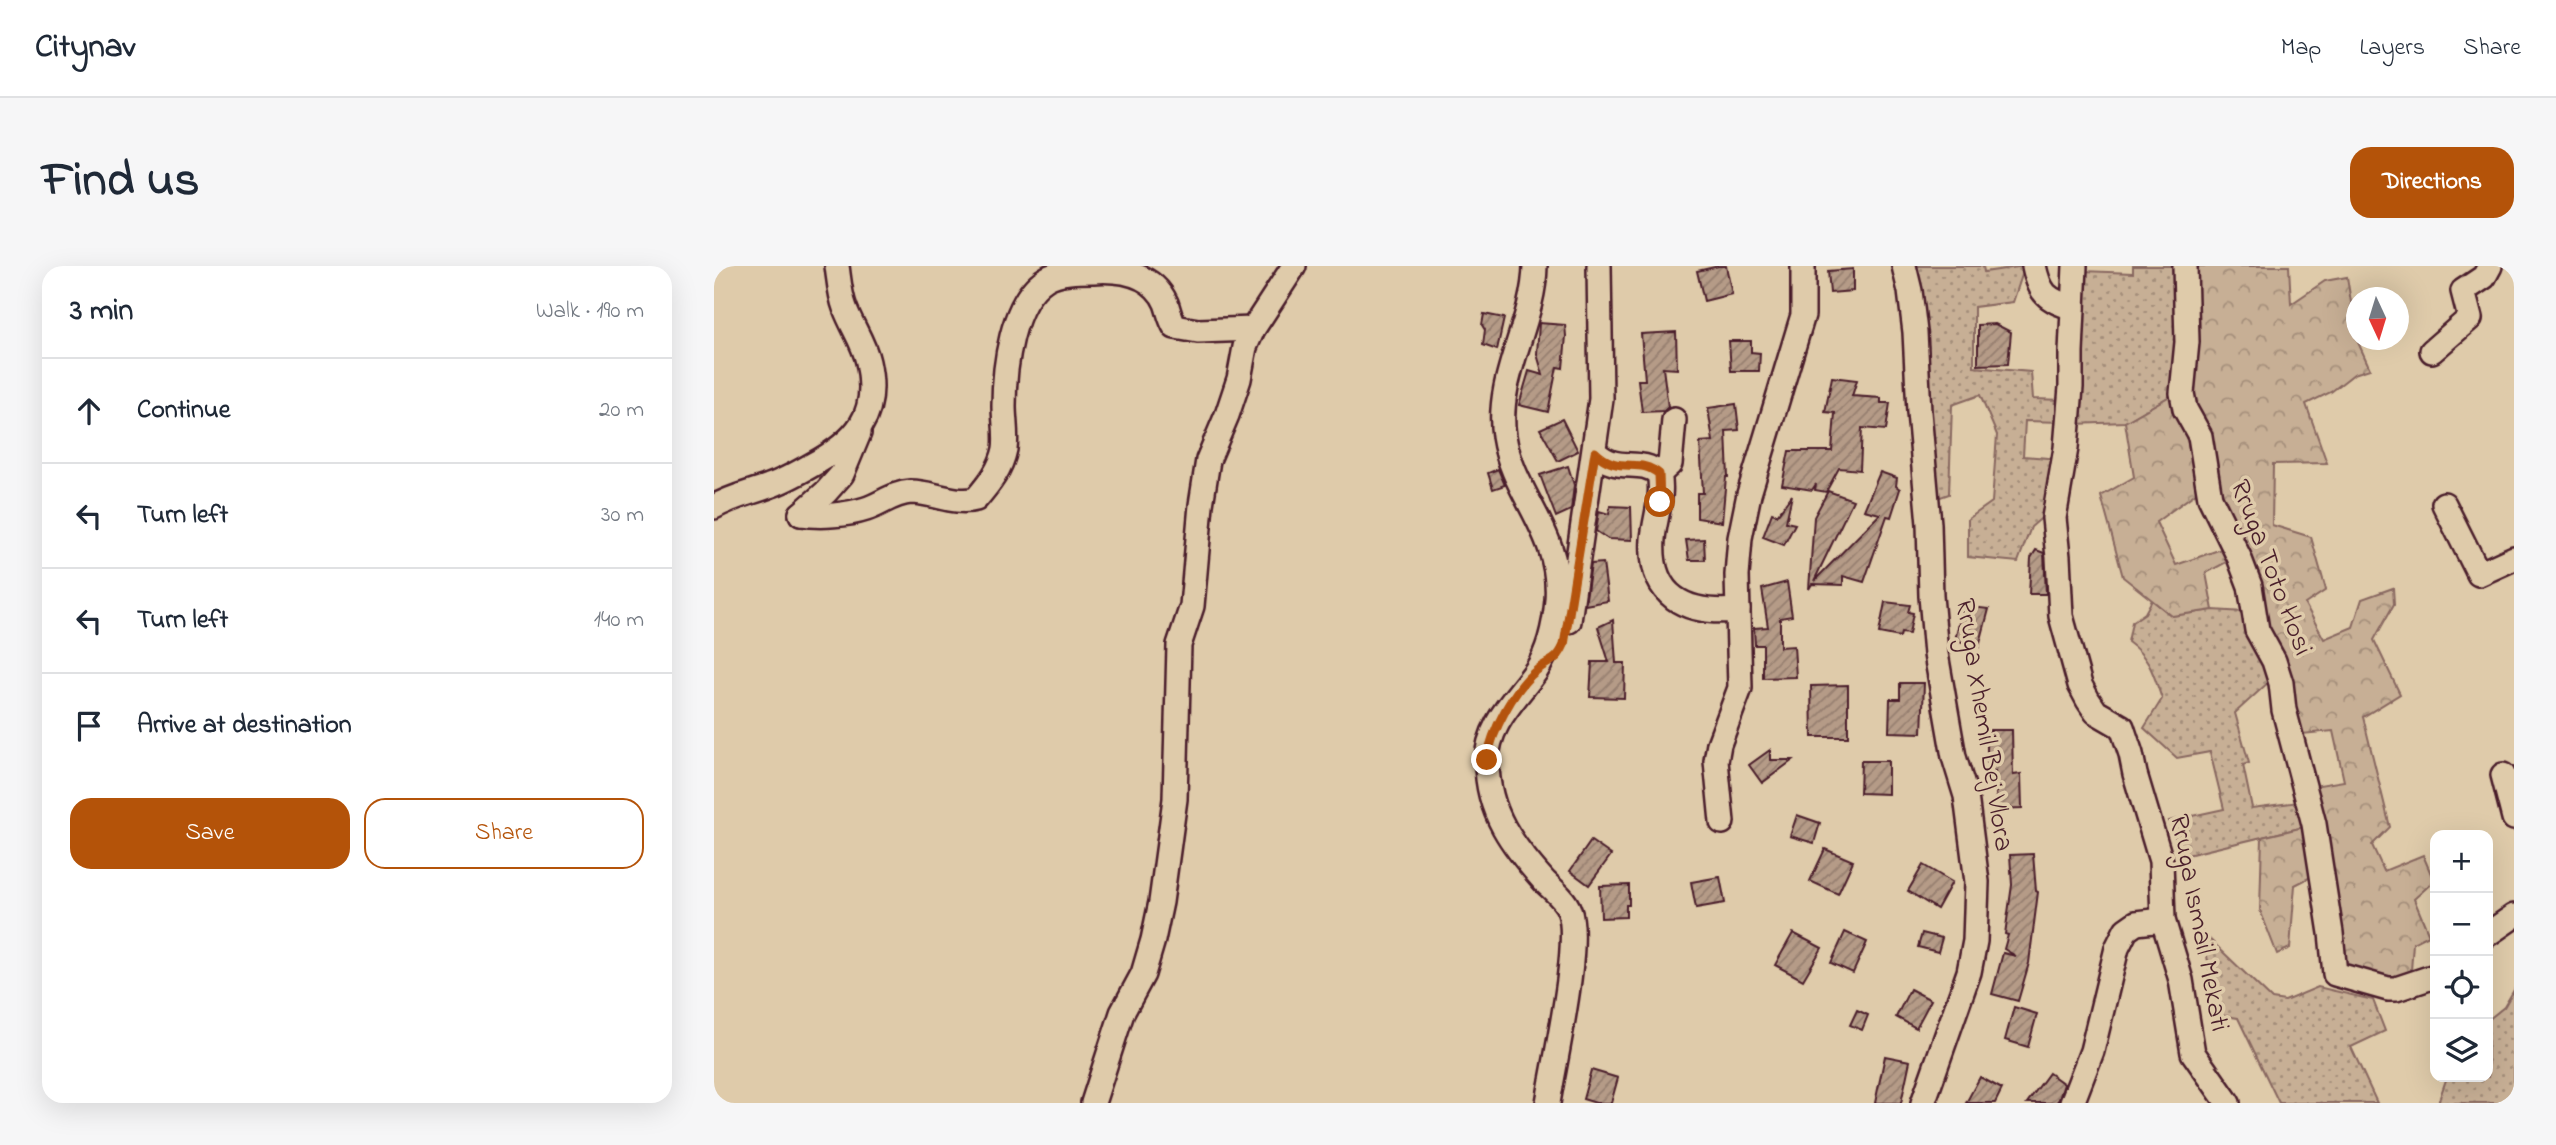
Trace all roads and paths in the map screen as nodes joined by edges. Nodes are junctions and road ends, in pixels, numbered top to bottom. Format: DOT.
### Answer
graph roads {
  1 [pos="837,266"];
  2 [pos="1294,266"];
  3 [pos="1535,266"];
  4 [pos="1599,266"];
  5 [pos="1803,266"];
  6 [pos="1904,266"];
  7 [pos="2034,266"];
  8 [pos="2075,266"];
  9 [pos="2185,266"];
  10 [pos="2490,266"];
  11 [pos="2073,308"];
  12 [pos="1254,329"];
  13 [pos="2432,351"];
  14 [pos="1674,420"];
  15 [pos="862,426"];
  16 [pos="1595,452"];
  17 [pos="1659,474"];
  18 [pos="2444,504"];
  19 [pos="714,508"];
  20 [pos="2514,558"];
  21 [pos="1738,610"];
  22 [pos="1537,669"];
  23 [pos="2503,775"];
  24 [pos="2514,818"];
  25 [pos="1722,822"];
  26 [pos="2514,916"];
  27 [pos="2163,920"];
  28 [pos="2493,931"];
  29 [pos="2430,978"];
  30 [pos="1093,1103"];
  31 [pos="1548,1103"];
  32 [pos="1923,1103"];
  33 [pos="2072,1103"];
  34 [pos="2228,1103"];
  1 -- 15 [label="street"];
  2 -- 12 [label="street"];
  3 -- 22 [label="street"];
  4 -- 16 [label="street"];
  5 -- 21 [label="street"];
  6 -- 32 [label="street, Rruga Xhemil Bej Vlora"];
  7 -- 11 [label="street"];
  8 -- 11 [label="street, Rruga Ismail Mekati"];
  9 -- 29 [label="street, Rruga Toto Hosi"];
  10 -- 13 [label="street"];
  11 -- 27 [label="street, Rruga Ismail Mekati"];
  12 -- 15 [label="street"];
  12 -- 30 [label="street"];
  14 -- 17 [label="street"];
  15 -- 19 [label="street"];
  16 -- 17 [label="street"];
  16 -- 22 [label="street"];
  17 -- 21 [label="street"];
  18 -- 20 [label="street"];
  21 -- 25 [label="street"];
  22 -- 31 [label="street"];
  23 -- 24 [label="street"];
  26 -- 28 [label="street"];
  27 -- 33 [label="street"];
  27 -- 34 [label="street, Rruga Ismail Mekati"];
}
